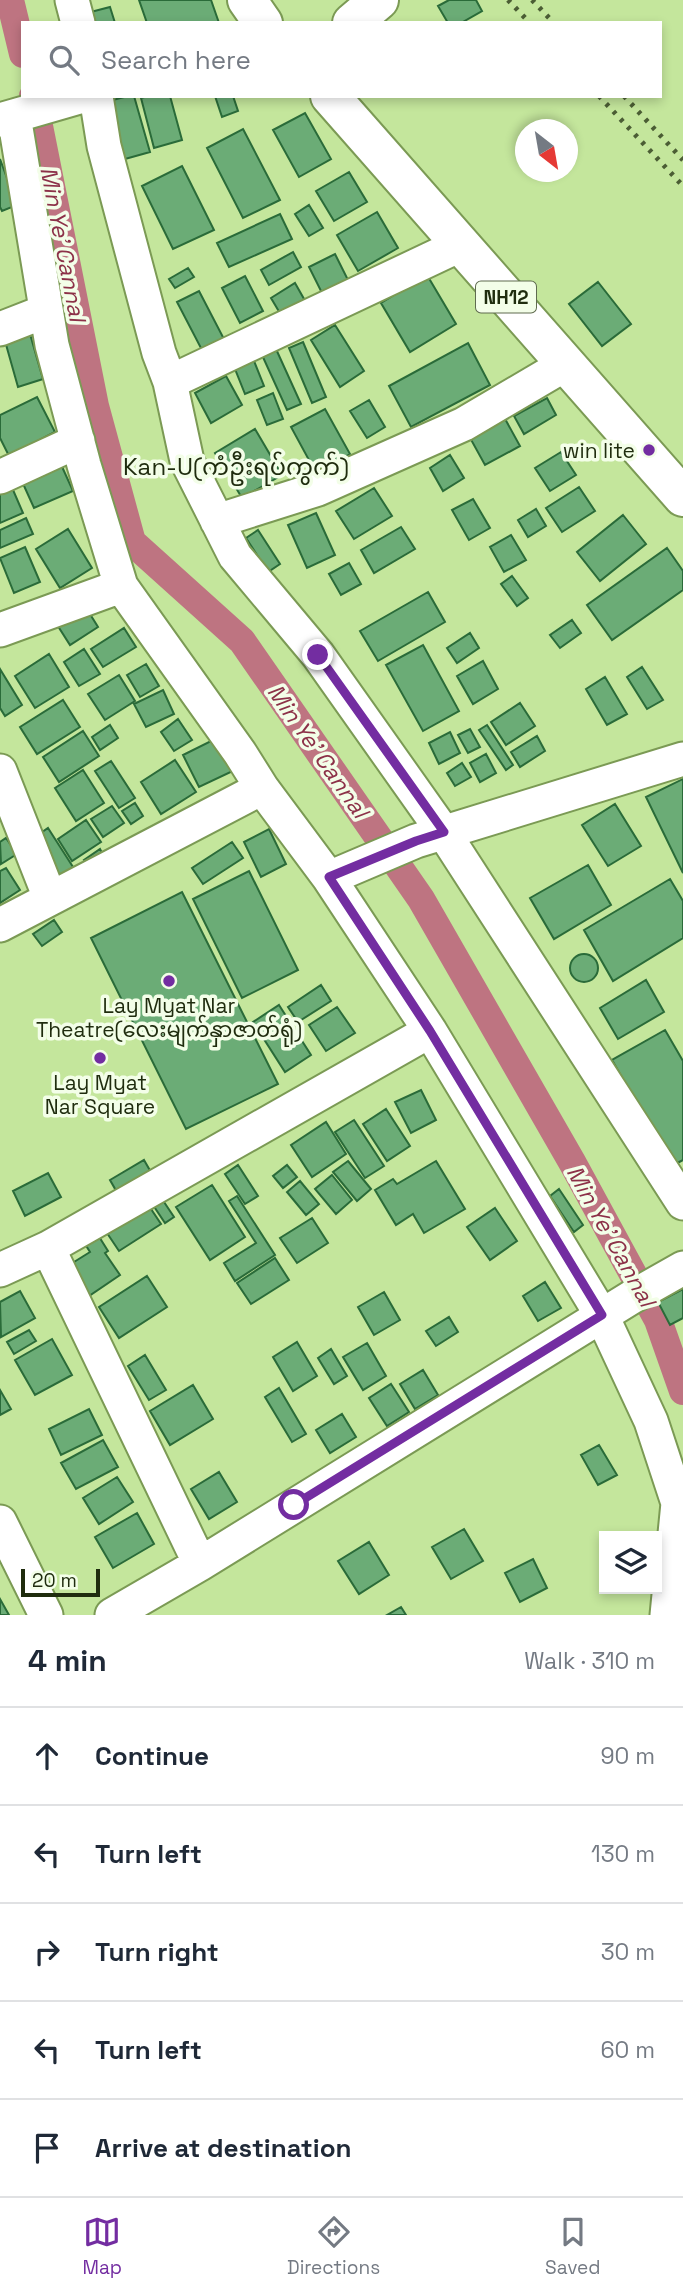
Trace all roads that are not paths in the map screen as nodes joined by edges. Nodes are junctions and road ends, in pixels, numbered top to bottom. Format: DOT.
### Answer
graph roads {
  1 [pos="72,0"];
  2 [pos="247,0"];
  3 [pos="379,0"];
  4 [pos="77,21"];
  5 [pos="263,21"];
  6 [pos="354,21"];
  7 [pos="81,98"];
  8 [pos="332,98"];
  9 [pos="14,116"];
  10 [pos="460,245"];
  11 [pos="46,312"];
  12 [pos="0,329"];
  13 [pos="566,364"];
  14 [pos="170,382"];
  15 [pos="78,441"];
  16 [pos="0,477"];
  17 [pos="683,496"];
  18 [pos="218,521"];
  19 [pos="121,586"];
  20 [pos="0,631"];
  21 [pos="683,760"];
  22 [pos="0,771"];
  23 [pos="262,789"];
  24 [pos="430,837"];
  25 [pos="329,877"];
  26 [pos="50,898"];
  27 [pos="0,925"];
  28 [pos="430,1031"];
  29 [pos="683,1203"];
  30 [pos="48,1248"];
  31 [pos="683,1268"];
  32 [pos="0,1270"];
  33 [pos="602,1315"];
  34 [pos="0,1522"];
  35 [pos="200,1564"];
  36 [pos="46,1615"];
  37 [pos="112,1615"];
  38 [pos="667,1615"];
  1 -- 4 [label="street"];
  2 -- 5 [label="main road"];
  3 -- 6 [label="main road"];
  7 -- 9 [label="street"];
  7 -- 14 [label="street"];
  8 -- 10 [label="main road, NH12"];
  9 -- 11 [label="street"];
  10 -- 13 [label="main road, NH12"];
  10 -- 14 [label="street"];
  11 -- 12 [label="street"];
  11 -- 15 [label="street"];
  13 -- 17 [label="main road, NH12"];
  13 -- 18 [label="street"];
  14 -- 18 [label="street"];
  15 -- 16 [label="street"];
  15 -- 19 [label="street"];
  18 -- 24 [label="street"];
  19 -- 20 [label="street"];
  19 -- 23 [label="street"];
  21 -- 24 [label="street"];
  22 -- 26 [label="street"];
  23 -- 25 [label="street"];
  23 -- 26 [label="street"];
  24 -- 25 [label="street"];
  24 -- 29 [label="street"];
  25 -- 28 [label="street"];
  26 -- 27 [label="street"];
  28 -- 30 [label="street"];
  28 -- 33 [label="street"];
  30 -- 32 [label="street"];
  30 -- 35 [label="street"];
  31 -- 33 [label="street"];
  33 -- 35 [label="street"];
  33 -- 38 [label="street"];
  34 -- 36 [label="street"];
  35 -- 37 [label="street"];
}
